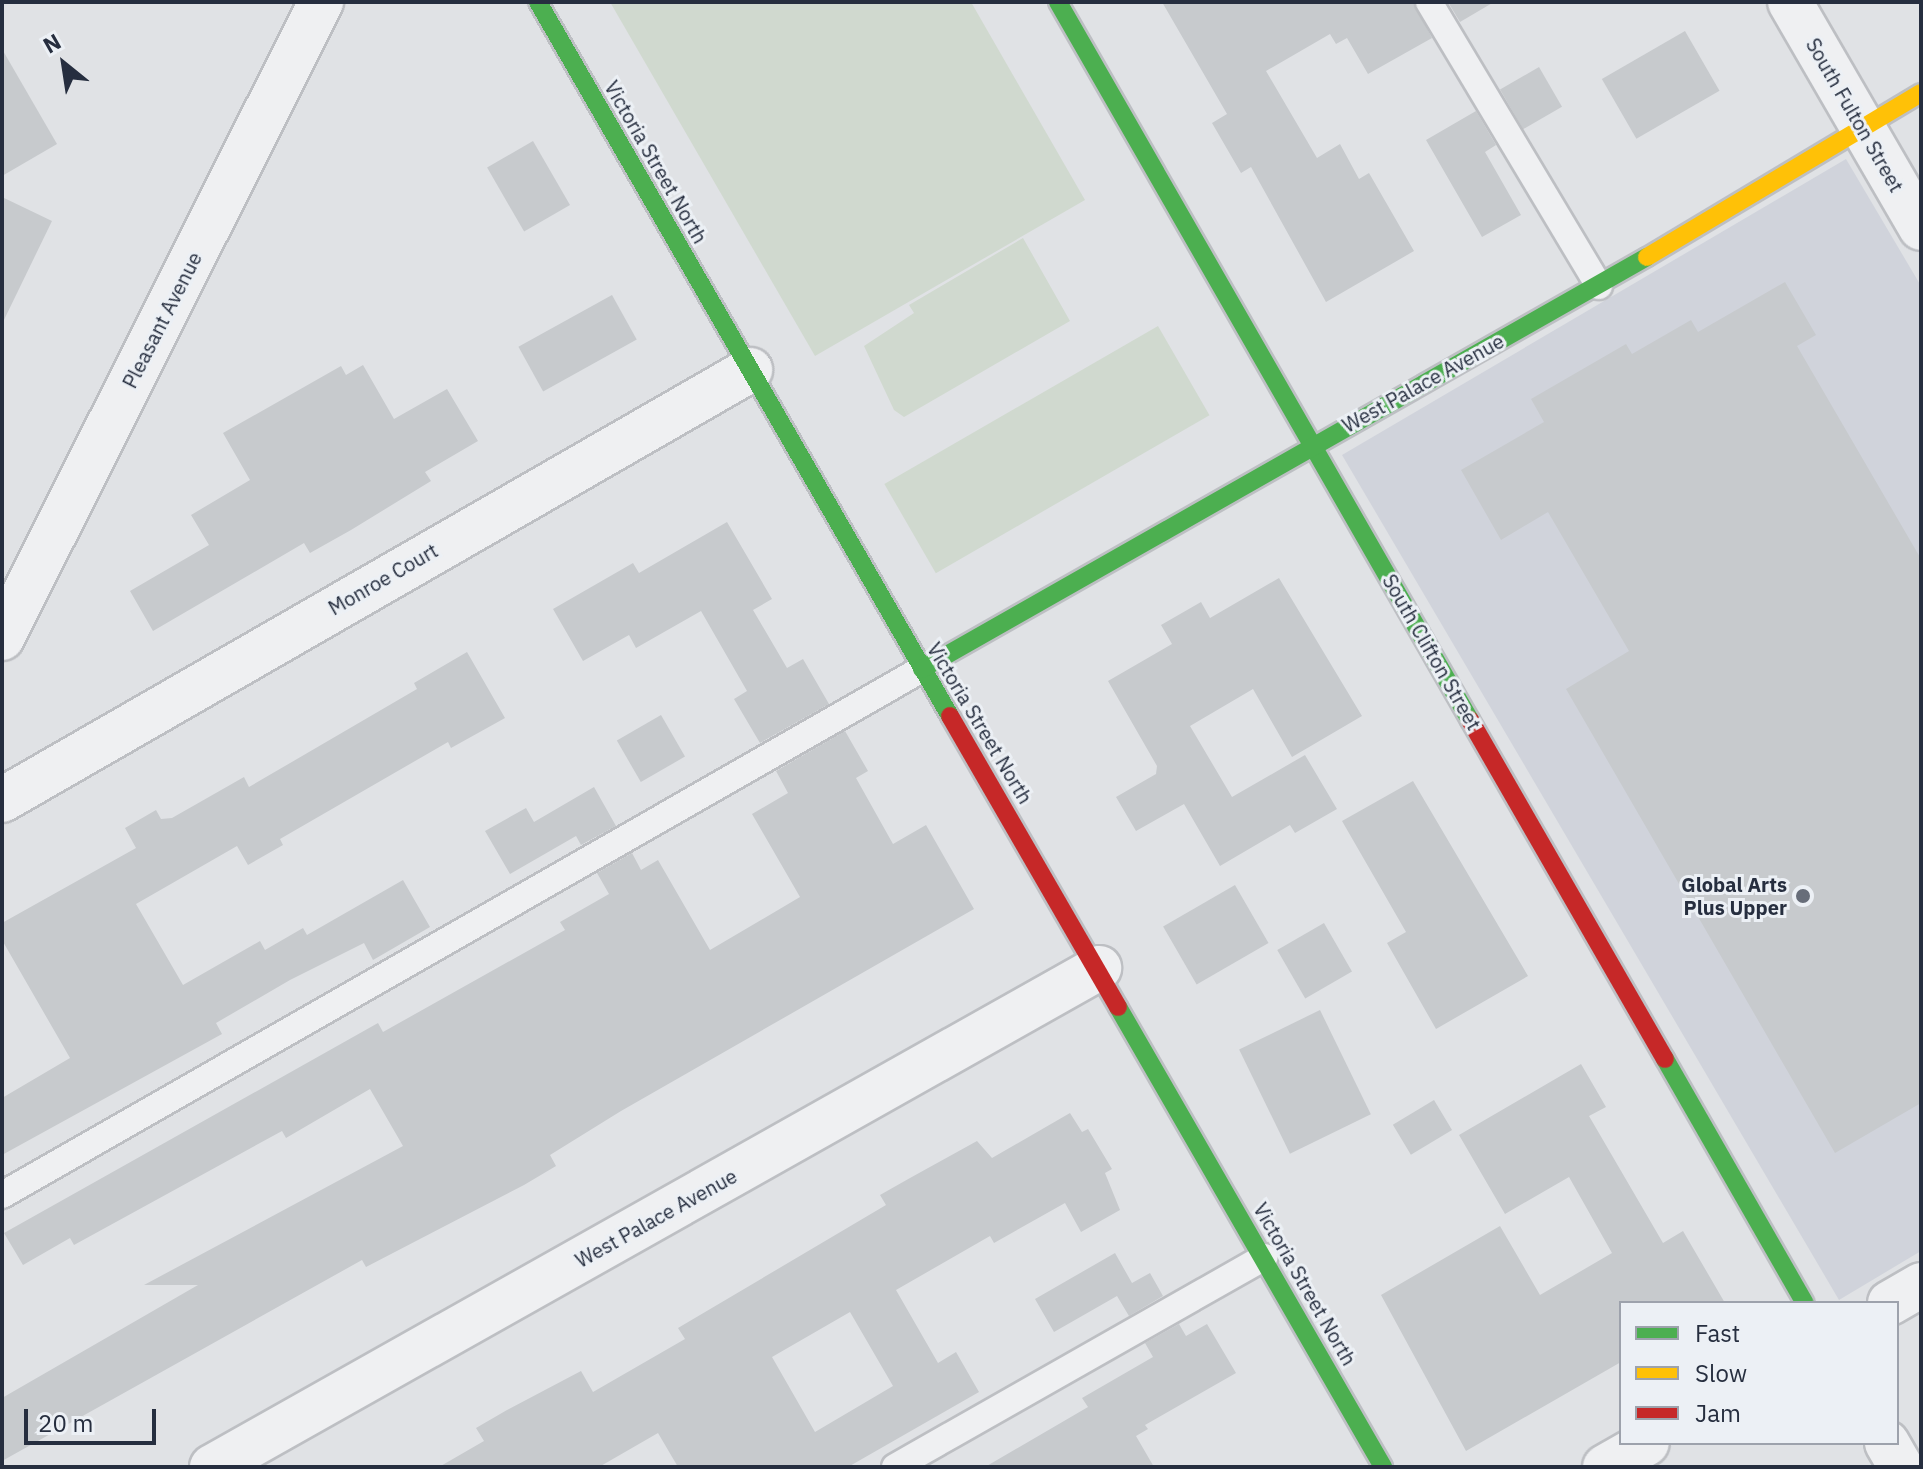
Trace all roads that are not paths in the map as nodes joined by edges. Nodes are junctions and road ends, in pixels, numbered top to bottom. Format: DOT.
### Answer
graph roads {
  1 [pos="321,2"];
  2 [pos="538,2"];
  3 [pos="1058,2"];
  4 [pos="1429,2"];
  5 [pos="1790,2"];
  6 [pos="1921,93"];
  7 [pos="1862,128"];
  8 [pos="1921,228"];
  9 [pos="1599,286"];
  10 [pos="750,370"];
  11 [pos="1313,444"];
  12 [pos="2,638"];
  13 [pos="922,669"];
  14 [pos="7,783"];
  15 [pos="1099,968"];
  16 [pos="2,1195"];
  17 [pos="1264,1257"];
  18 [pos="1921,1285"];
  19 [pos="1804,1301"];
  20 [pos="1893,1301"];
  21 [pos="1644,1445"];
  22 [pos="1888,1445"];
  23 [pos="212,1467"];
  24 [pos="895,1467"];
  25 [pos="1383,1467"];
  26 [pos="1605,1467"];
  27 [pos="1901,1467"];
  1 -- 12 [label="street, Pleasant Avenue"];
  2 -- 10 [label="street, Victoria Street North"];
  3 -- 11 [label="street, South Clifton Street"];
  4 -- 9 [label="lane"];
  5 -- 7 [label="street, South Fulton Street"];
  6 -- 7 [label="street, West Palace Avenue"];
  7 -- 8 [label="street, South Fulton Street"];
  7 -- 9 [label="street, West Palace Avenue"];
  9 -- 11 [label="street, West Palace Avenue"];
  10 -- 13 [label="street, Victoria Street North"];
  10 -- 14 [label="street, Monroe Court"];
  11 -- 13 [label="street, West Palace Avenue"];
  11 -- 19 [label="street, South Clifton Street"];
  13 -- 15 [label="street, Victoria Street North"];
  13 -- 16 [label="lane"];
  15 -- 17 [label="street, Victoria Street North"];
  15 -- 23 [label="street, West Palace Avenue"];
  17 -- 24 [label="lane"];
  17 -- 25 [label="street, Victoria Street North"];
  18 -- 20 [label="street"];
  21 -- 26 [label="street"];
  22 -- 27 [label="street"];
}
